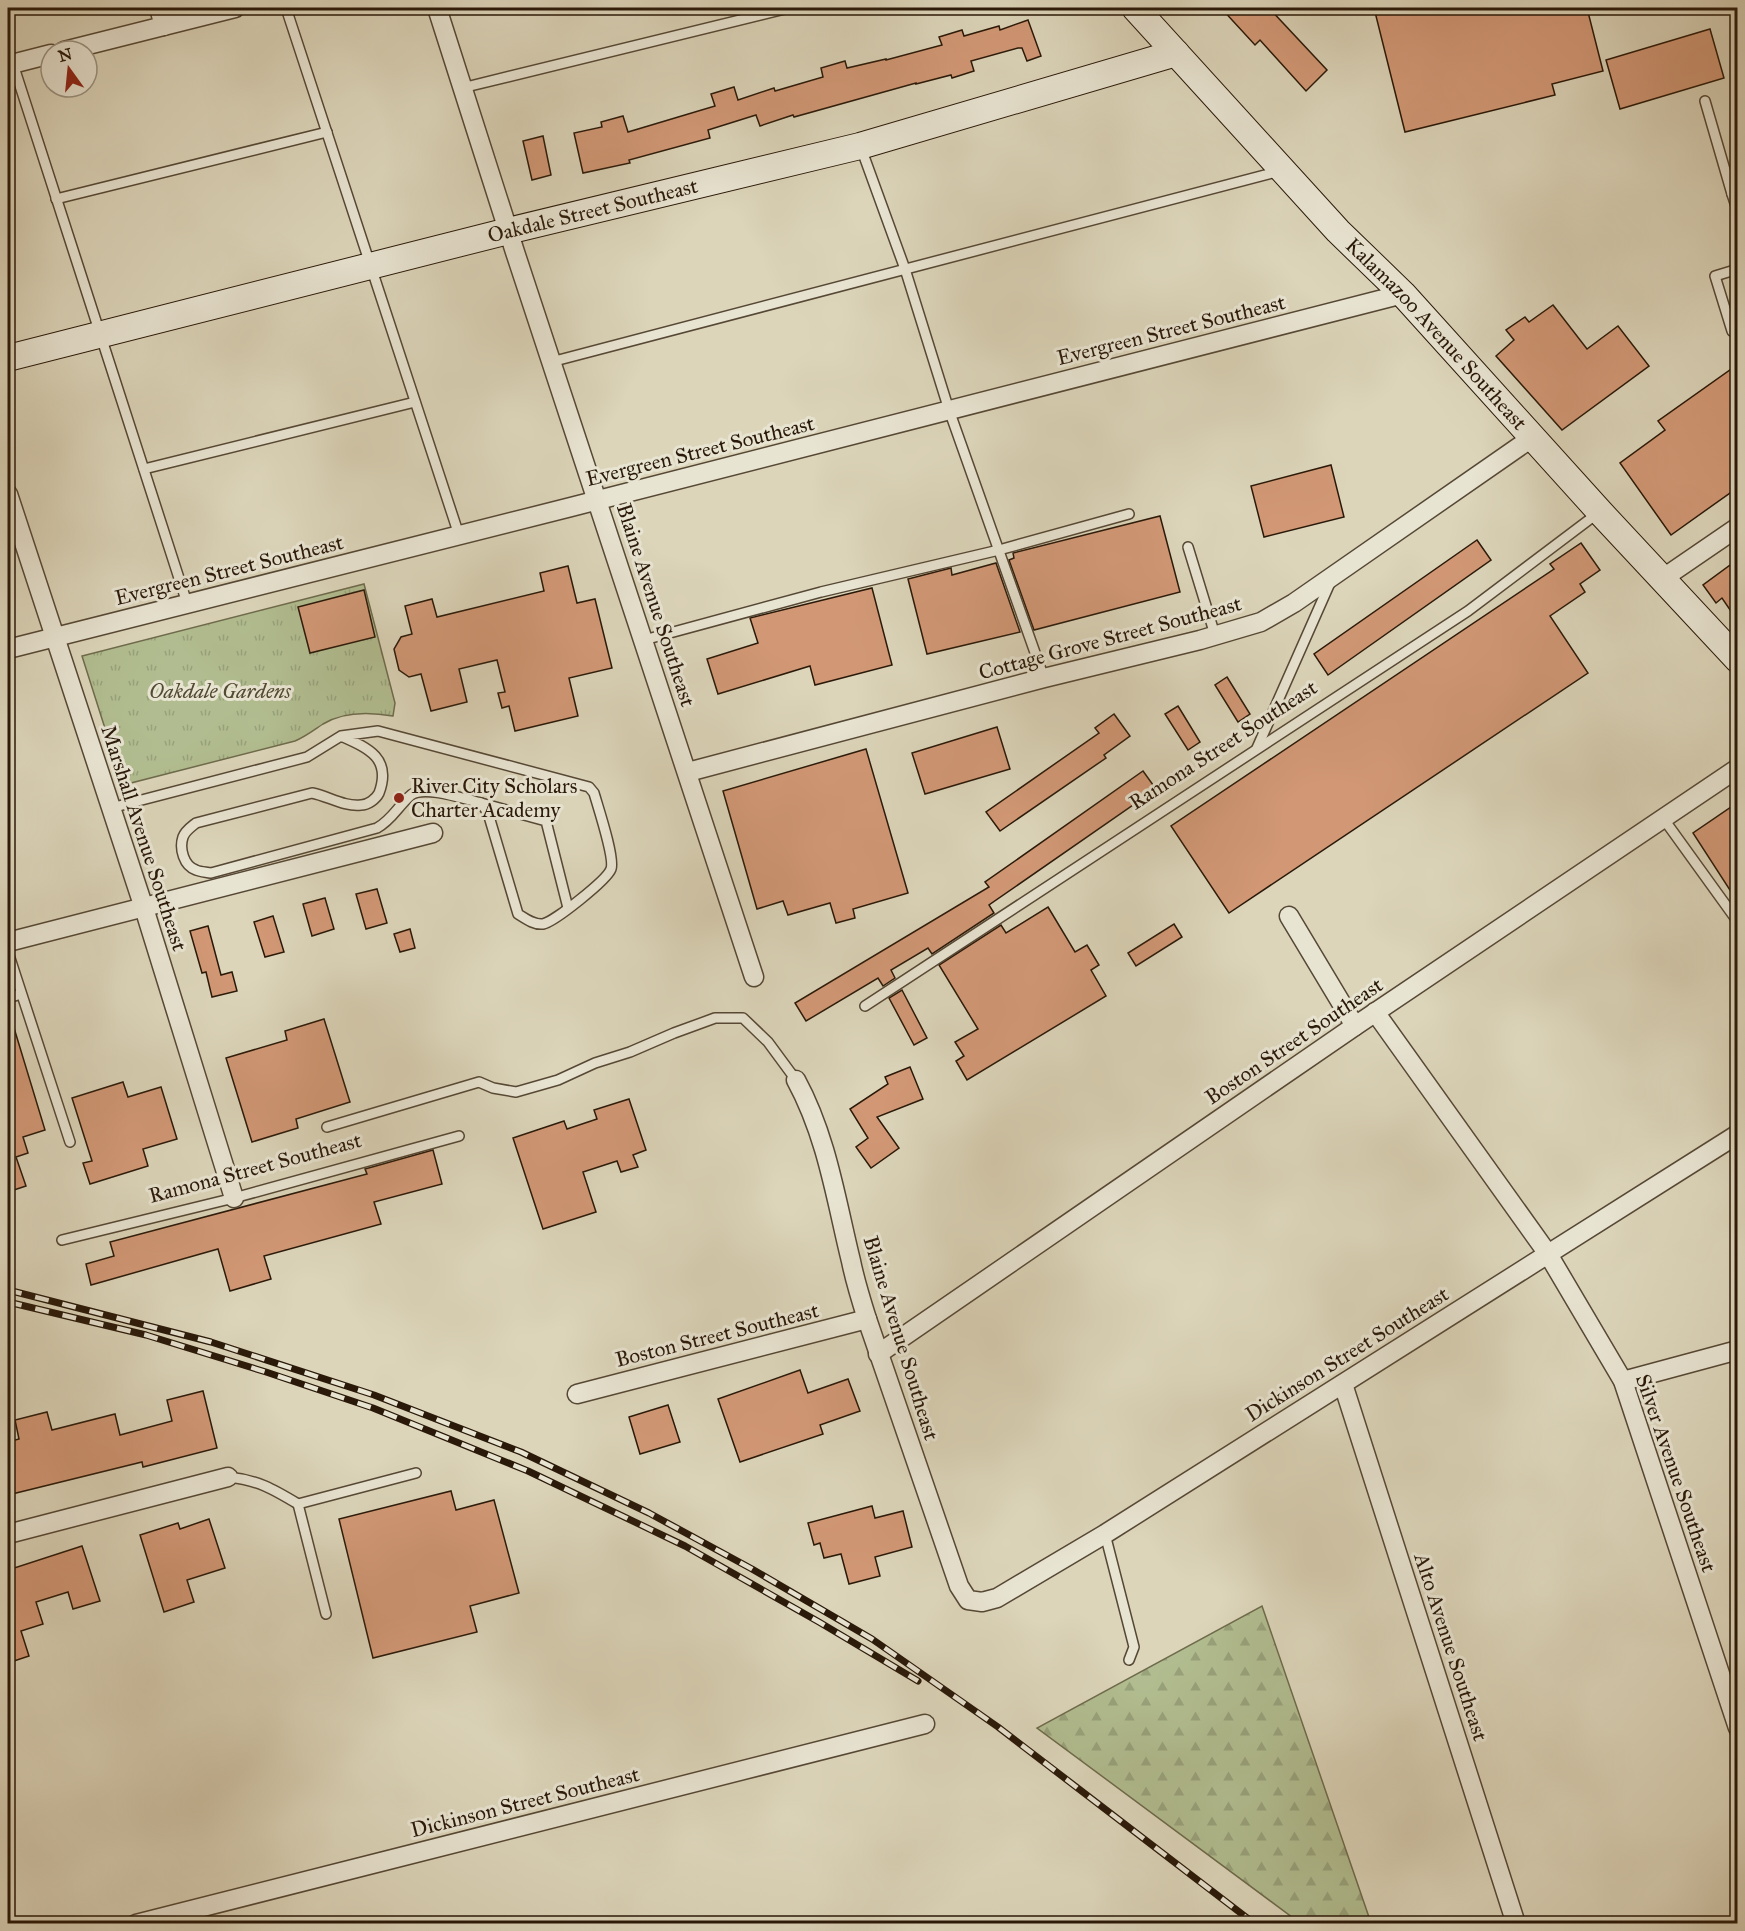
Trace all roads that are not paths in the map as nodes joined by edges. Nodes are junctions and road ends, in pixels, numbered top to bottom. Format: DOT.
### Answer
graph roads {
  1 [pos="159,8"];
  2 [pos="235,8"];
  3 [pos="286,8"];
  4 [pos="437,8"];
  5 [pos="789,8"];
  6 [pos="1135,8"];
  7 [pos="164,26"];
  8 [pos="99,42"];
  9 [pos="1176,53"];
  10 [pos="39,57"];
  11 [pos="10,65"];
  12 [pos="462,88"];
  13 [pos="1705,101"];
  14 [pos="327,132"];
  15 [pos="860,146"];
  16 [pos="1284,170"];
  17 [pos="1735,193"];
  18 [pos="56,200"];
  19 [pos="1737,212"];
  20 [pos="508,231"];
  21 [pos="371,266"];
  22 [pos="905,269"];
  23 [pos="1737,269"];
  24 [pos="1403,294"];
  25 [pos="1737,331"];
  26 [pos="100,334"];
  27 [pos="8,358"];
  28 [pos="552,362"];
  29 [pos="416,402"];
  30 [pos="949,410"];
  31 [pos="1533,437"];
  32 [pos="144,469"];
  33 [pos="8,494"];
  34 [pos="597,501"];
  35 [pos="1600,512"];
  36 [pos="1129,514"];
  37 [pos="1737,527"];
  38 [pos="459,535"];
  39 [pos="1188,547"];
  40 [pos="999,550"];
  41 [pos="1333,575"];
  42 [pos="1662,579"];
  43 [pos="187,603"];
  44 [pos="1215,635"];
  45 [pos="55,637"];
  46 [pos="644,640"];
  47 [pos="8,649"];
  48 [pos="1737,660"];
  49 [pos="1044,678"];
  50 [pos="341,736"];
  51 [pos="1256,750"];
  52 [pos="1737,768"];
  53 [pos="688,772"];
  54 [pos="481,803"];
  55 [pos="111,808"];
  56 [pos="1663,818"];
  57 [pos="433,833"];
  58 [pos="568,908"];
  59 [pos="144,909"];
  60 [pos="1289,916"];
  61 [pos="1737,922"];
  62 [pos="8,942"];
  63 [pos="8,952"];
  64 [pos="754,977"];
  65 [pos="21,994"];
  66 [pos="8,998"];
  67 [pos="865,1006"];
  68 [pos="1375,1012"];
  69 [pos="1355,1026"];
  70 [pos="796,1080"];
  71 [pos="327,1127"];
  72 [pos="1737,1134"];
  73 [pos="459,1136"];
  74 [pos="69,1142"];
  75 [pos="234,1198"];
  76 [pos="62,1240"];
  77 [pos="1548,1254"];
  78 [pos="867,1319"];
  79 [pos="1737,1350"];
  80 [pos="878,1354"];
  81 [pos="1623,1381"];
  82 [pos="1343,1384"];
  83 [pos="578,1394"];
  84 [pos="416,1473"];
  85 [pos="228,1477"];
  86 [pos="298,1504"];
  87 [pos="8,1534"];
  88 [pos="1105,1534"];
  89 [pos="975,1602"];
  90 [pos="326,1614"];
  91 [pos="1129,1660"];
  92 [pos="925,1724"];
  93 [pos="1737,1728"];
  94 [pos="136,1923"];
  95 [pos="1516,1923"];
  1 -- 7 [label="street"];
  2 -- 7 [label="street"];
  3 -- 14 [label="lane"];
  4 -- 12 [label="street, Blaine Avenue Southeast"];
  5 -- 12 [label="lane"];
  6 -- 9 [label="street, Kalamazoo Avenue Southeast"];
  7 -- 8 [label="street"];
  9 -- 15 [label="street, Oakdale Street Southeast"];
  9 -- 16 [label="street, Kalamazoo Avenue Southeast"];
  10 -- 11 [label="street"];
  11 -- 18 [label="lane"];
  12 -- 20 [label="street, Blaine Avenue Southeast"];
  13 -- 17 [label="lane"];
  14 -- 18 [label="lane"];
  14 -- 21 [label="lane"];
  15 -- 20 [label="street, Oakdale Street Southeast"];
  15 -- 22 [label="lane"];
  16 -- 22 [label="lane"];
  16 -- 24 [label="street, Kalamazoo Avenue Southeast"];
  17 -- 19 [label="lane"];
  18 -- 26 [label="lane"];
  20 -- 21 [label="street, Oakdale Street Southeast"];
  20 -- 28 [label="street, Blaine Avenue Southeast"];
  21 -- 26 [label="street, Oakdale Street Southeast"];
  21 -- 29 [label="lane"];
  22 -- 28 [label="lane"];
  22 -- 30 [label="lane"];
  23 -- 25 [label="lane"];
  24 -- 30 [label="street, Evergreen Street Southeast"];
  24 -- 31 [label="street, Kalamazoo Avenue Southeast"];
  26 -- 27 [label="street, Oakdale Street Southeast"];
  26 -- 32 [label="lane"];
  28 -- 34 [label="street, Blaine Avenue Southeast"];
  29 -- 32 [label="lane"];
  29 -- 38 [label="lane"];
  30 -- 34 [label="street, Evergreen Street Southeast"];
  30 -- 40 [label="lane"];
  31 -- 35 [label="street, Kalamazoo Avenue Southeast"];
  31 -- 41 [label="street, Cottage Grove Street Southeast"];
  32 -- 43 [label="lane"];
  33 -- 45 [label="street, Marshall Avenue Southeast"];
  34 -- 38 [label="street, Evergreen Street Southeast"];
  34 -- 46 [label="street, Blaine Avenue Southeast"];
  35 -- 42 [label="street, Kalamazoo Avenue Southeast"];
  35 -- 51 [label="lane, Ramona Street Southeast"];
  36 -- 40 [label="lane"];
  37 -- 42 [label="street"];
  38 -- 43 [label="street, Evergreen Street Southeast"];
  39 -- 44 [label="lane"];
  40 -- 46 [label="lane"];
  40 -- 49 [label="lane"];
  41 -- 44 [label="street, Cottage Grove Street Southeast"];
  41 -- 51 [label="lane"];
  42 -- 48 [label="street, Kalamazoo Avenue Southeast"];
  43 -- 45 [label="street, Evergreen Street Southeast"];
  44 -- 49 [label="street, Cottage Grove Street Southeast"];
  45 -- 47 [label="street, Evergreen Street Southeast"];
  45 -- 55 [label="street, Marshall Avenue Southeast"];
  46 -- 53 [label="street, Blaine Avenue Southeast"];
  49 -- 53 [label="street, Cottage Grove Street Southeast"];
  50 -- 54 [label="lane"];
  50 -- 55 [label="lane"];
  50 -- 58 [label="lane"];
  51 -- 67 [label="lane, Ramona Street Southeast"];
  52 -- 56 [label="street, Boston Street Southeast"];
  53 -- 64 [label="street, Blaine Avenue Southeast"];
  54 -- 58 [label="lane"];
  54 -- 58 [label="lane"];
  55 -- 59 [label="street, Marshall Avenue Southeast"];
  56 -- 61 [label="lane"];
  56 -- 68 [label="street, Boston Street Southeast"];
  57 -- 59 [label="street"];
  59 -- 62 [label="street"];
  59 -- 75 [label="street, Marshall Avenue Southeast"];
  60 -- 69 [label="street"];
  63 -- 65 [label="lane"];
  65 -- 66 [label="lane"];
  65 -- 74 [label="lane"];
  68 -- 69 [label="street, Boston Street Southeast"];
  68 -- 77 [label="street, Silver Avenue Southeast"];
  69 -- 80 [label="street, Boston Street Southeast"];
  70 -- 71 [label="lane"];
  70 -- 78 [label="street, Blaine Avenue Southeast"];
  72 -- 77 [label="street, Dickinson Street Southeast"];
  73 -- 75 [label="lane, Ramona Street Southeast"];
  75 -- 76 [label="lane, Ramona Street Southeast"];
  77 -- 81 [label="street, Silver Avenue Southeast"];
  77 -- 82 [label="street, Dickinson Street Southeast"];
  78 -- 80 [label="street, Blaine Avenue Southeast"];
  78 -- 83 [label="street, Boston Street Southeast"];
  79 -- 81 [label="street"];
  80 -- 89 [label="street, Blaine Avenue Southeast"];
  81 -- 93 [label="street, Silver Avenue Southeast"];
  82 -- 88 [label="street, Dickinson Street Southeast"];
  82 -- 95 [label="street, Alto Avenue Southeast"];
  84 -- 86 [label="lane"];
  85 -- 86 [label="lane"];
  85 -- 87 [label="street"];
  86 -- 90 [label="lane"];
  88 -- 89 [label="street, Dickinson Street Southeast"];
  88 -- 91 [label="lane"];
  92 -- 94 [label="street, Dickinson Street Southeast"];
}
